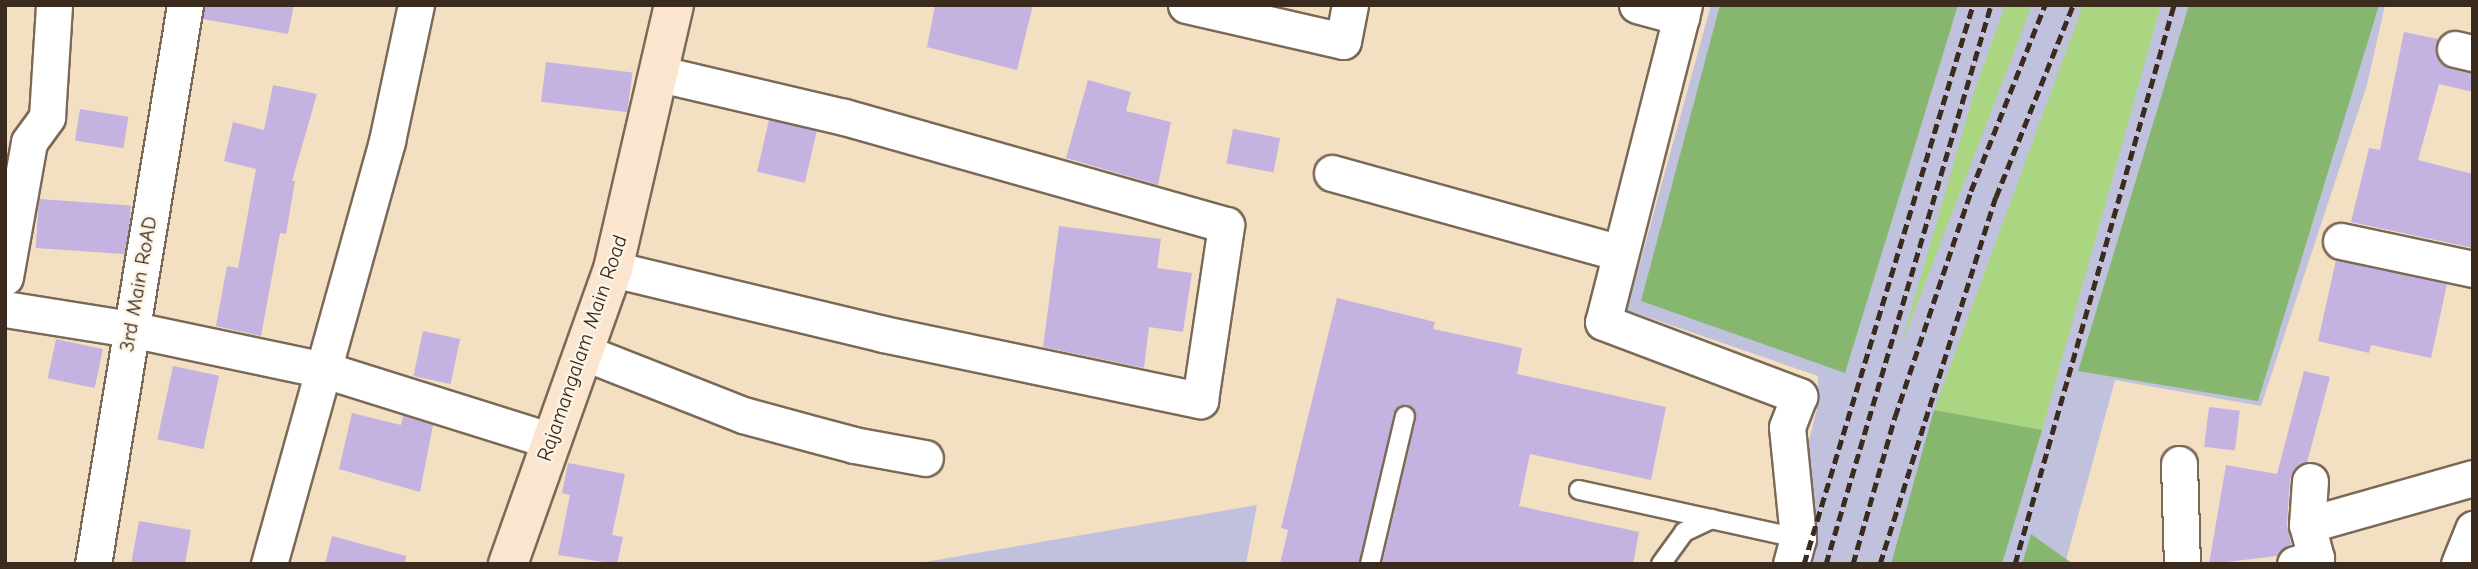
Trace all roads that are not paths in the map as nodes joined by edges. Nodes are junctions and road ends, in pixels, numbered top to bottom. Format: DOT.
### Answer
graph roads {
  1 [pos="54,5"];
  2 [pos="185,5"];
  3 [pos="416,5"];
  4 [pos="674,5"];
  5 [pos="1186,5"];
  6 [pos="1350,5"];
  7 [pos="1637,5"];
  8 [pos="1682,11"];
  9 [pos="660,74"];
  10 [pos="1332,173"];
  11 [pos="2341,241"];
  12 [pos="1620,253"];
  13 [pos="2473,269"];
  14 [pos="613,270"];
  15 [pos="5,277"];
  16 [pos="5,309"];
  17 [pos="130,329"];
  18 [pos="583,352"];
  19 [pos="325,370"];
  20 [pos="1405,416"];
  21 [pos="552,440"];
  22 [pos="925,458"];
  23 [pos="2179,464"];
  24 [pos="2473,478"];
  25 [pos="2310,481"];
  26 [pos="1579,489"];
  27 [pos="1712,519"];
  28 [pos="2307,524"];
  29 [pos="2473,529"];
  30 [pos="1795,551"];
  31 [pos="93,564"];
  32 [pos="268,564"];
  33 [pos="508,564"];
  34 [pos="1370,564"];
  35 [pos="1661,564"];
  36 [pos="2182,564"];
  37 [pos="2295,564"];
  38 [pos="2459,564"];
  1 -- 15 [label="street"];
  2 -- 17 [label="street, 3rd Main RoAD"];
  3 -- 19 [label="street"];
  4 -- 9 [label="street, Rajamangalam Main Road"];
  5 -- 6 [label="street"];
  7 -- 8 [label="street"];
  8 -- 12 [label="street"];
  9 -- 14 [label="street, Rajamangalam Main Road"];
  9 -- 14 [label="street"];
  10 -- 12 [label="street"];
  11 -- 13 [label="street"];
  12 -- 30 [label="street"];
  14 -- 18 [label="street, Rajamangalam Main Road"];
  16 -- 17 [label="street"];
  17 -- 19 [label="street"];
  17 -- 31 [label="street, 3rd Main RoAD"];
  18 -- 21 [label="street, Rajamangalam Main Road"];
  18 -- 22 [label="street"];
  19 -- 21 [label="street"];
  19 -- 32 [label="street"];
  20 -- 34 [label="lane"];
  21 -- 33 [label="street, Rajamangalam Main Road"];
  23 -- 36 [label="street"];
  24 -- 28 [label="street"];
  25 -- 28 [label="street"];
  26 -- 27 [label="lane"];
  27 -- 30 [label="lane"];
  27 -- 35 [label="lane"];
  28 -- 37 [label="street"];
  29 -- 38 [label="street"];
}
